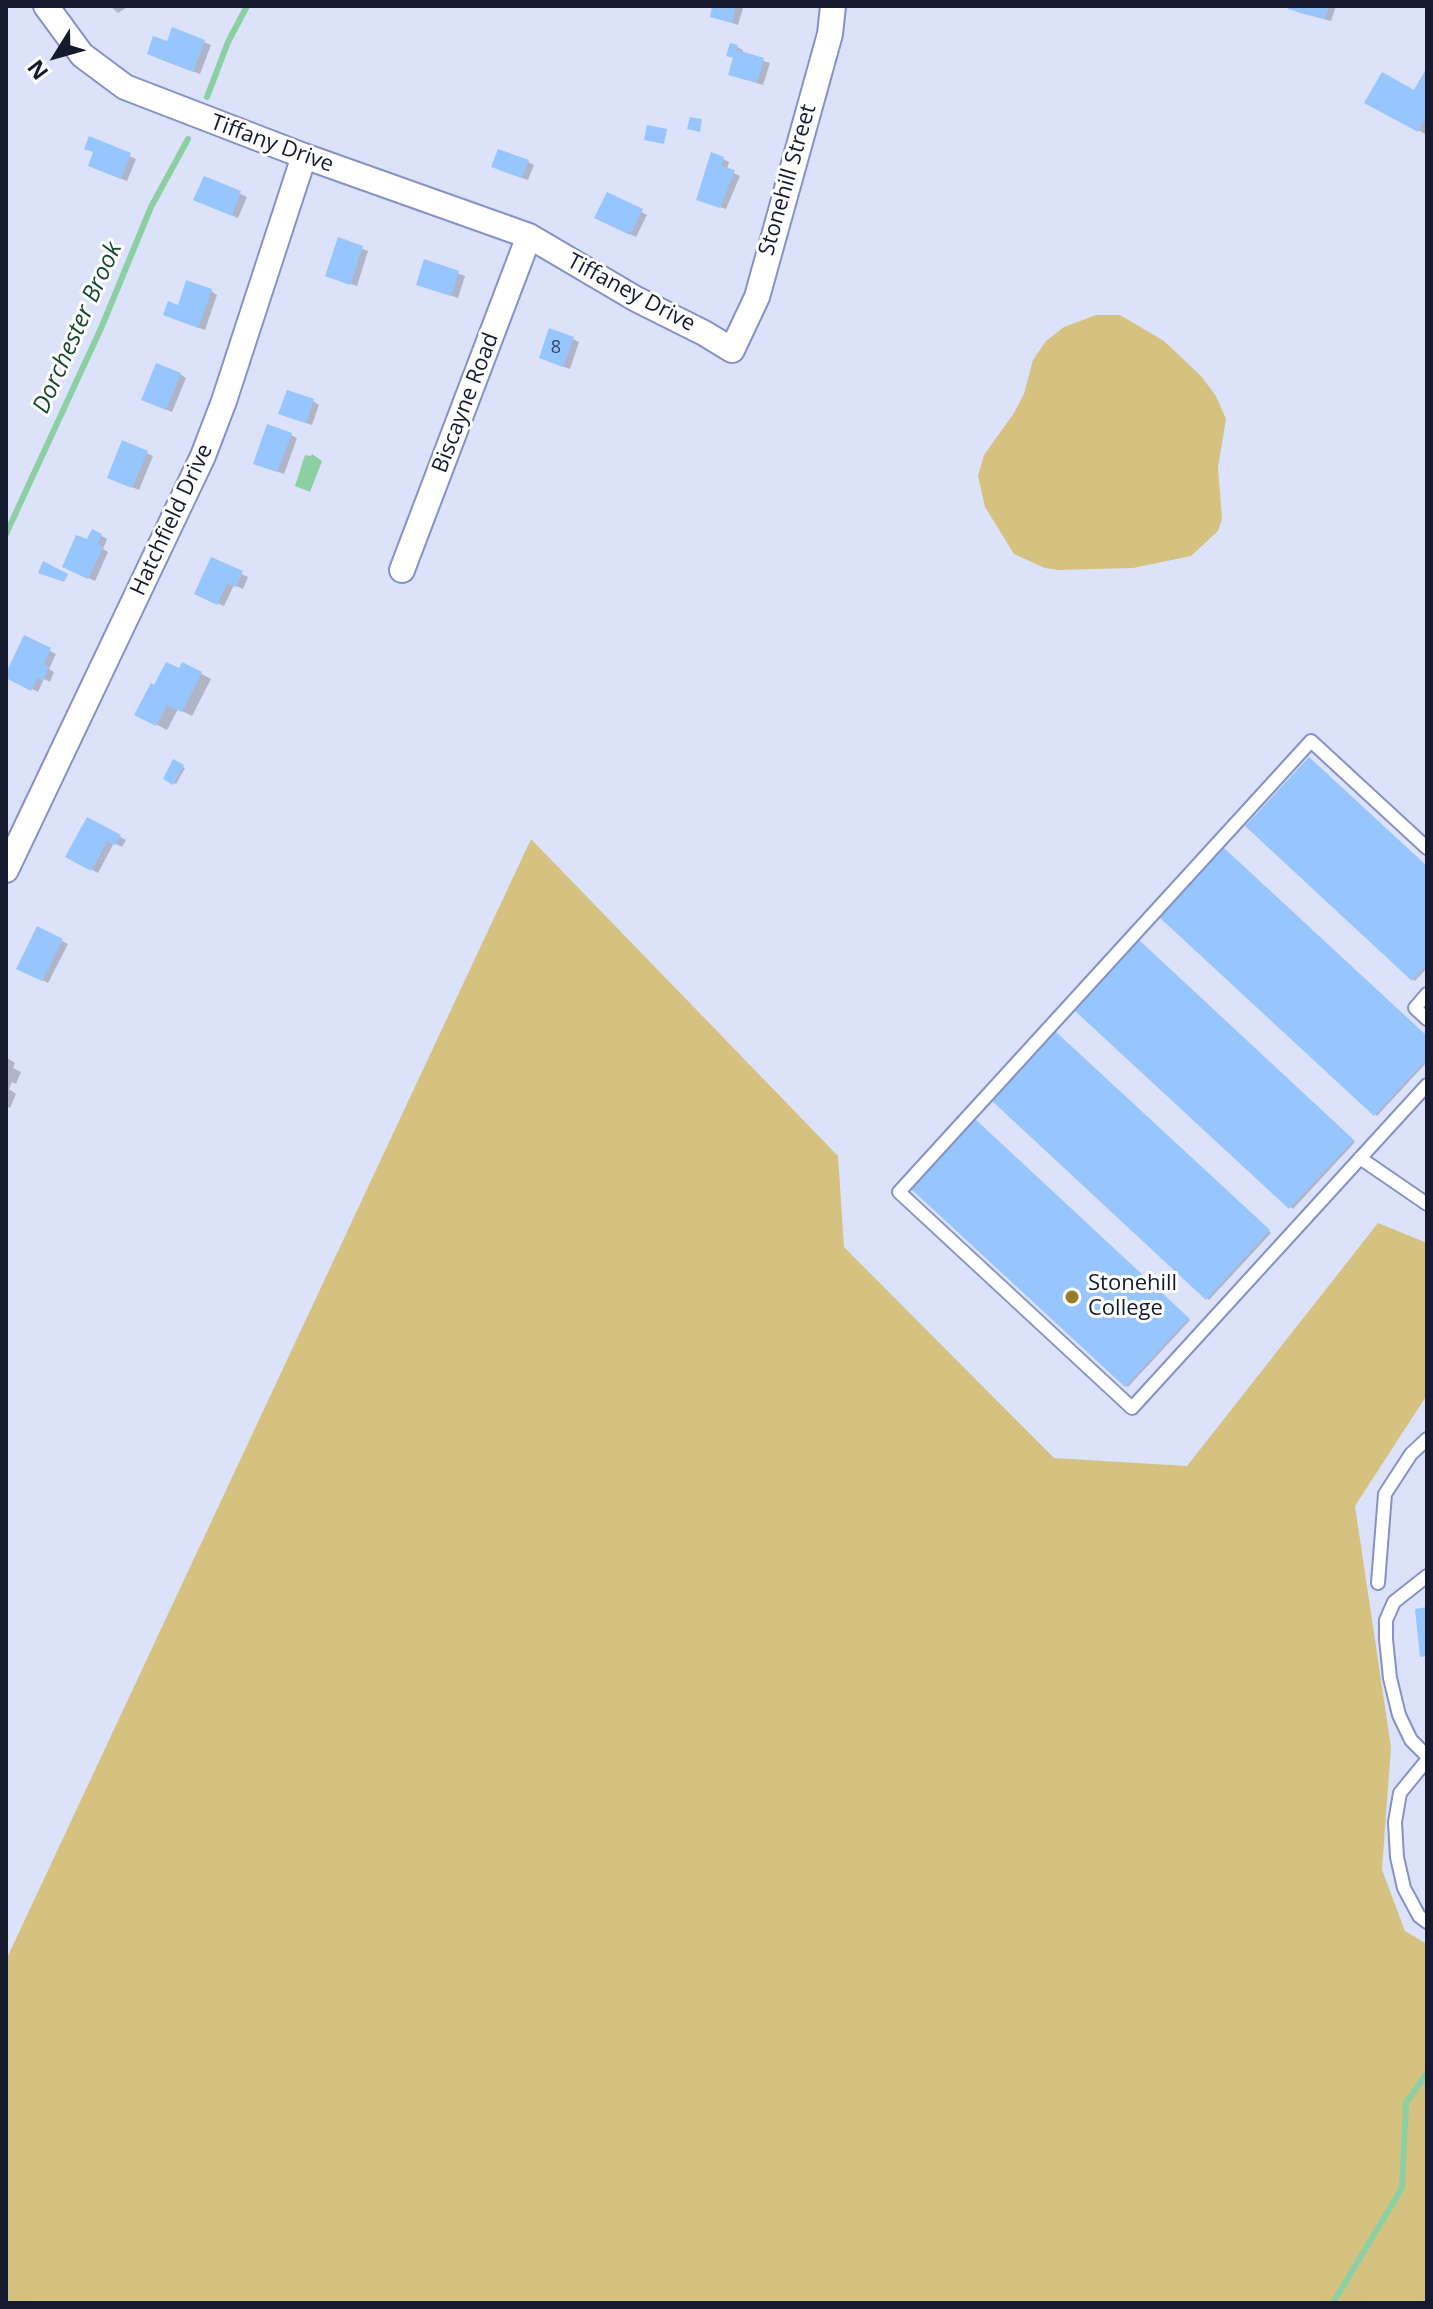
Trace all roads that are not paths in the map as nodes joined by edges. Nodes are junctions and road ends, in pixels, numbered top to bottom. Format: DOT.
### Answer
graph roads {
  1 [pos="46,6"];
  2 [pos="833,6"];
  3 [pos="304,156"];
  4 [pos="529,236"];
  5 [pos="732,350"];
  6 [pos="402,570"];
  7 [pos="1427,848"];
  8 [pos="6,870"];
  9 [pos="1427,994"];
  10 [pos="1427,1019"];
  11 [pos="1427,1085"];
  12 [pos="1360,1158"];
  13 [pos="1427,1204"];
  14 [pos="1427,1439"];
  15 [pos="1427,1576"];
  16 [pos="1378,1583"];
  17 [pos="1427,1758"];
  18 [pos="1427,1922"];
  1 -- 3 [label="street, Tiffany Drive"];
  2 -- 5 [label="street, Stonehill Street"];
  3 -- 4 [label="street, Tiffany Drive"];
  3 -- 8 [label="street, Hatchfield Drive"];
  4 -- 5 [label="street, Tiffaney Drive"];
  4 -- 6 [label="street, Biscayne Road"];
  7 -- 12 [label="lane"];
  9 -- 10 [label="lane"];
  11 -- 12 [label="lane"];
  12 -- 13 [label="lane"];
  14 -- 16 [label="lane"];
  15 -- 17 [label="lane"];
  17 -- 18 [label="lane"];
}
